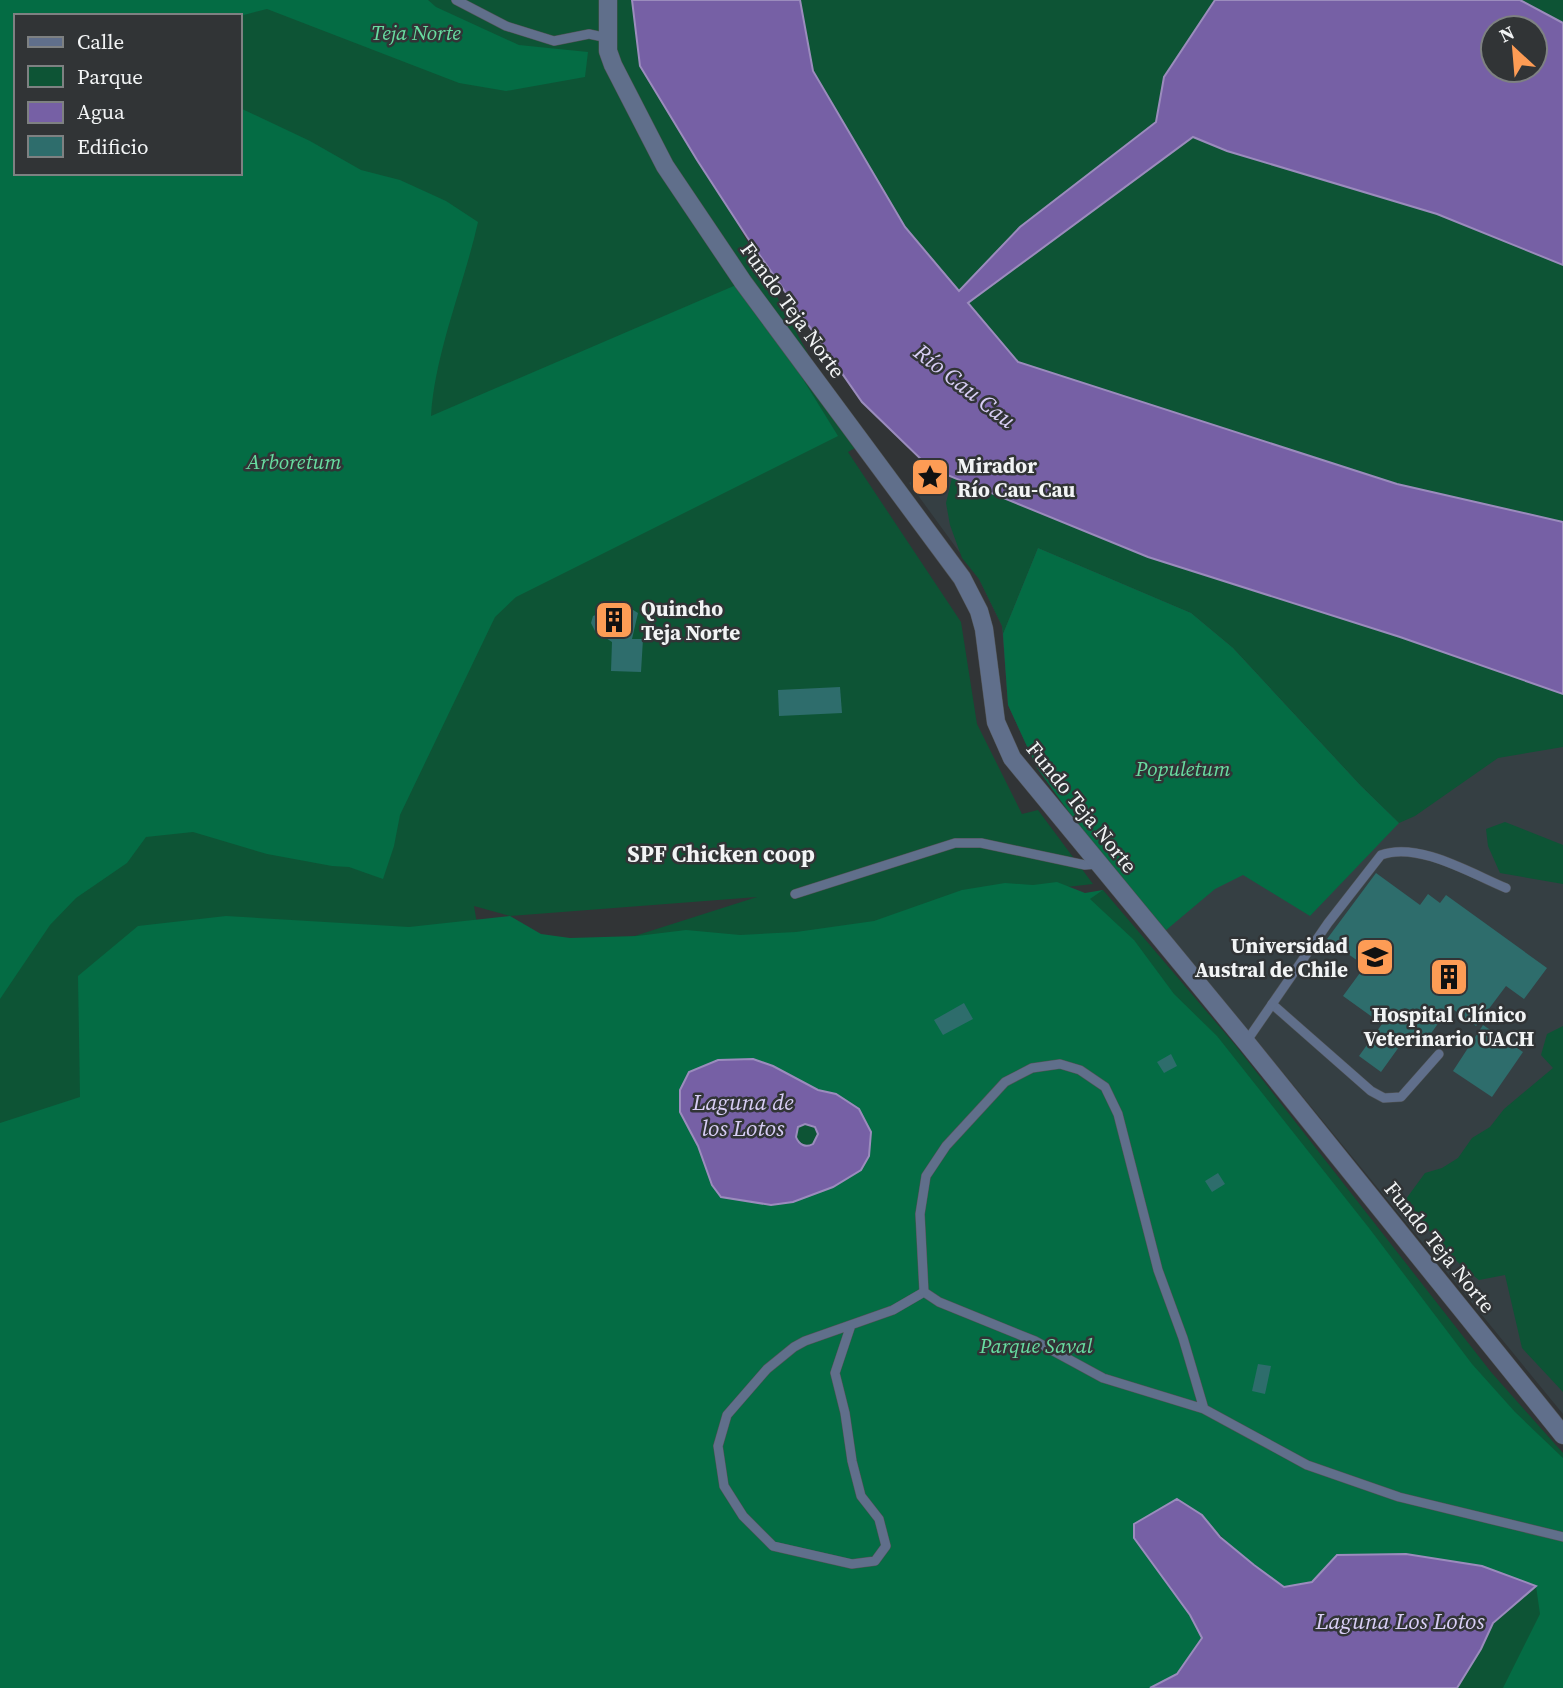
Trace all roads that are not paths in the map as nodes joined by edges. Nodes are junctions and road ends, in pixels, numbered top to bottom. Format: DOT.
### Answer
graph roads {
  1 [pos="456,0"];
  2 [pos="608,0"];
  3 [pos="608,37"];
  4 [pos="1098,864"];
  5 [pos="1506,888"];
  6 [pos="795,894"];
  7 [pos="1272,1004"];
  8 [pos="1246,1042"];
  9 [pos="1438,1054"];
  10 [pos="924,1292"];
  11 [pos="851,1325"];
  12 [pos="1204,1409"];
  13 [pos="1563,1435"];
  14 [pos="1563,1537"];
  1 -- 3 [label="lane"];
  2 -- 3 [label="street, Fundo Teja Norte"];
  3 -- 4 [label="street, Fundo Teja Norte"];
  4 -- 6 [label="lane"];
  4 -- 8 [label="street, Fundo Teja Norte"];
  5 -- 7 [label="lane"];
  7 -- 8 [label="lane"];
  7 -- 9 [label="lane"];
  8 -- 13 [label="street, Fundo Teja Norte"];
  10 -- 11 [label="lane"];
  10 -- 12 [label="lane"];
  10 -- 12 [label="lane"];
  11 -- 11 [label="lane"];
  12 -- 14 [label="lane"];
}
